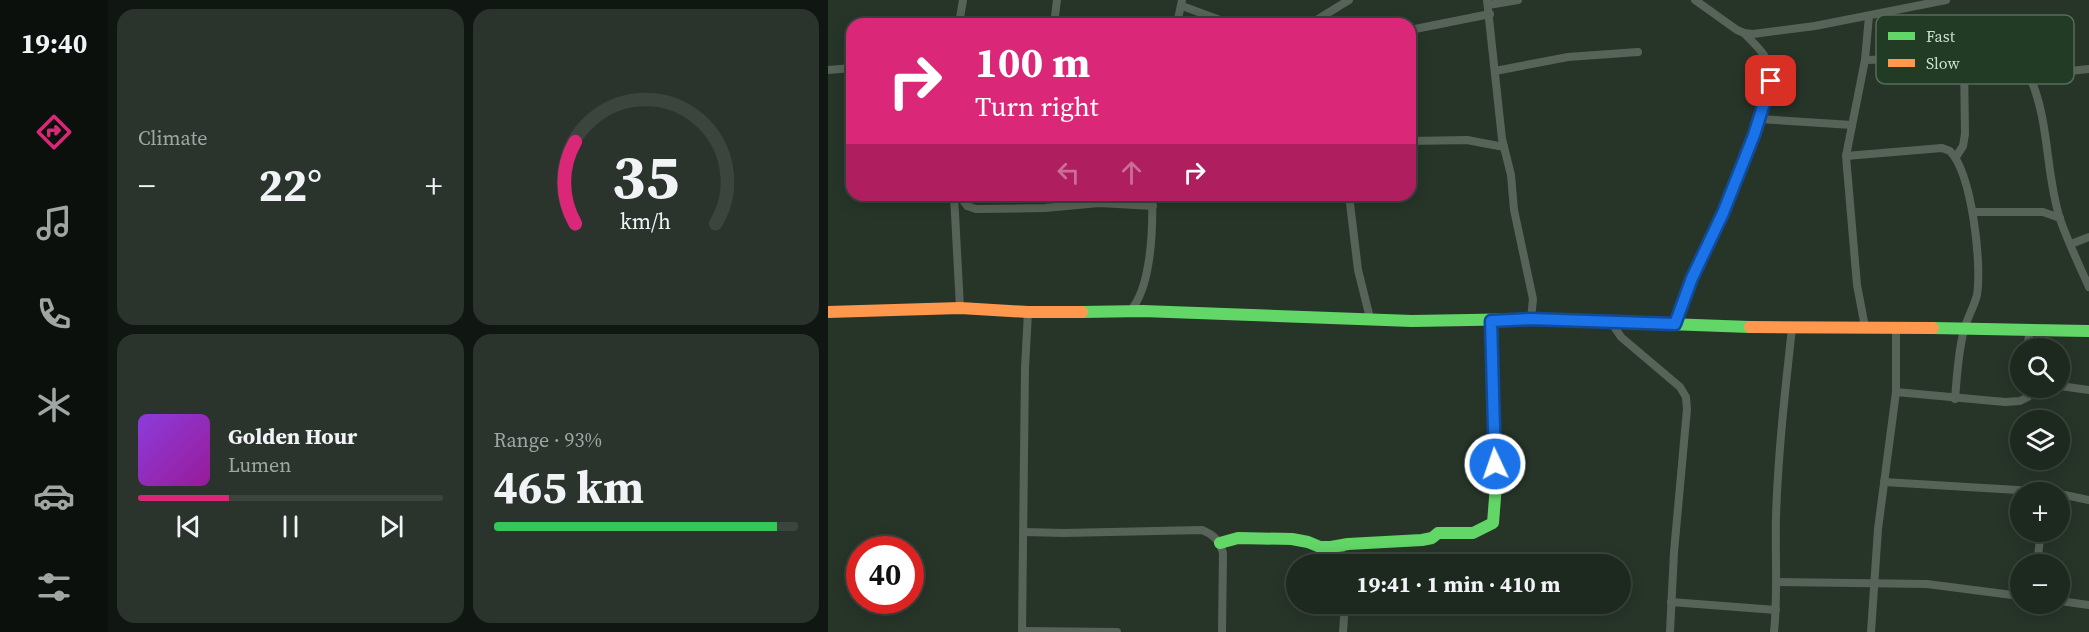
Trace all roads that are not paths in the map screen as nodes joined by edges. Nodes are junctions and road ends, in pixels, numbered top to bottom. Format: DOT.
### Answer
graph roads {
  1 [pos="963,0"];
  2 [pos="1057,0"];
  3 [pos="1349,0"];
  4 [pos="1518,0"];
  5 [pos="1695,0"];
  6 [pos="1946,0"];
  7 [pos="1182,3"];
  8 [pos="1907,3"];
  9 [pos="1488,7"];
  10 [pos="1869,16"];
  11 [pos="959,18"];
  12 [pos="1055,18"];
  13 [pos="1178,18"];
  14 [pos="1217,18"];
  15 [pos="1320,18"];
  16 [pos="1416,28"];
  17 [pos="1744,33"];
  18 [pos="1638,52"];
  19 [pos="1865,60"];
  20 [pos="1876,60"];
  21 [pos="846,68"];
  22 [pos="2089,69"];
  23 [pos="828,70"];
  24 [pos="2074,70"];
  25 [pos="1495,71"];
  26 [pos="1964,84"];
  27 [pos="2033,84"];
  28 [pos="1760,118"];
  29 [pos="1852,125"];
  30 [pos="1416,141"];
  31 [pos="1504,147"];
  32 [pos="1846,156"];
  33 [pos="1956,157"];
  34 [pos="954,201"];
  35 [pos="964,201"];
  36 [pos="1153,201"];
  37 [pos="1350,201"];
  38 [pos="1153,206"];
  39 [pos="1973,212"];
  40 [pos="2060,218"];
  41 [pos="2089,237"];
  42 [pos="2071,244"];
  43 [pos="2089,287"];
  44 [pos="960,308"];
  45 [pos="828,312"];
  46 [pos="1028,312"];
  47 [pos="1129,312"];
  48 [pos="1370,318"];
  49 [pos="1531,319"];
  50 [pos="1491,321"];
  51 [pos="1611,322"];
  52 [pos="1675,324"];
  53 [pos="1865,327"];
  54 [pos="1896,327"];
  55 [pos="1792,328"];
  56 [pos="1964,329"];
  57 [pos="2030,330"];
  58 [pos="2089,331"];
  59 [pos="2029,338"];
  60 [pos="2070,387"];
  61 [pos="2089,390"];
  62 [pos="1896,392"];
  63 [pos="2026,398"];
  64 [pos="1955,399"];
  65 [pos="1884,482"];
  66 [pos="2010,490"];
  67 [pos="2070,496"];
  68 [pos="2089,500"];
  69 [pos="1025,532"];
  70 [pos="1220,543"];
  71 [pos="1339,546"];
  72 [pos="1341,554"];
  73 [pos="1778,582"];
  74 [pos="1874,582"];
  75 [pos="2010,595"];
  76 [pos="1671,602"];
  77 [pos="2070,602"];
  78 [pos="2089,605"];
  79 [pos="1776,610"];
  80 [pos="1344,614"];
  81 [pos="1022,631"];
  82 [pos="1117,632"];
  83 [pos="1222,632"];
  84 [pos="1343,632"];
  85 [pos="1670,632"];
  86 [pos="1774,632"];
  87 [pos="1871,632"];
  1 -- 11 [label="street"];
  2 -- 12 [label="street"];
  3 -- 15 [label="street"];
  4 -- 9 [label="street"];
  5 -- 17 [label="street"];
  6 -- 8 [label="street"];
  7 -- 13 [label="street"];
  7 -- 14 [label="street"];
  8 -- 10 [label="street"];
  9 -- 16 [label="street"];
  9 -- 25 [label="street"];
  10 -- 17 [label="street"];
  10 -- 19 [label="street"];
  17 -- 28 [label="street"];
  18 -- 25 [label="street"];
  19 -- 20 [label="street"];
  19 -- 29 [label="street"];
  21 -- 23 [label="street"];
  22 -- 24 [label="street"];
  25 -- 31 [label="street"];
  26 -- 33 [label="street"];
  27 -- 40 [label="street"];
  28 -- 29 [label="street"];
  28 -- 52 [label="street"];
  29 -- 32 [label="street"];
  30 -- 31 [label="street"];
  31 -- 49 [label="street"];
  32 -- 33 [label="street"];
  32 -- 53 [label="street"];
  33 -- 39 [label="street"];
  34 -- 44 [label="street"];
  35 -- 38 [label="street"];
  36 -- 38 [label="street"];
  37 -- 48 [label="street"];
  38 -- 47 [label="street"];
  39 -- 40 [label="street"];
  39 -- 56 [label="street"];
  40 -- 42 [label="street"];
  41 -- 42 [label="street"];
  42 -- 43 [label="street"];
  44 -- 45 [label="street"];
  44 -- 46 [label="street"];
  46 -- 47 [label="street"];
  46 -- 69 [label="street"];
  47 -- 48 [label="street"];
  48 -- 50 [label="street"];
  49 -- 50 [label="street"];
  49 -- 51 [label="street"];
  50 -- 71 [label="street"];
  51 -- 52 [label="street"];
  51 -- 76 [label="street"];
  52 -- 55 [label="street"];
  53 -- 54 [label="street"];
  53 -- 55 [label="street"];
  54 -- 56 [label="street"];
  54 -- 62 [label="street"];
  55 -- 73 [label="street"];
  56 -- 57 [label="street"];
  56 -- 64 [label="street"];
  57 -- 58 [label="street"];
  57 -- 59 [label="street"];
  60 -- 61 [label="street"];
  62 -- 64 [label="street"];
  62 -- 65 [label="street"];
  63 -- 64 [label="street"];
  65 -- 66 [label="street"];
  65 -- 74 [label="street"];
  67 -- 68 [label="street"];
  69 -- 70 [label="street"];
  69 -- 81 [label="street"];
  70 -- 71 [label="street"];
  70 -- 83 [label="street"];
  71 -- 72 [label="street"];
  73 -- 74 [label="street"];
  73 -- 79 [label="street"];
  74 -- 75 [label="street"];
  74 -- 87 [label="street"];
  76 -- 79 [label="street"];
  76 -- 85 [label="street"];
  77 -- 78 [label="street"];
  79 -- 86 [label="street"];
  80 -- 84 [label="street"];
  81 -- 82 [label="street"];
}
